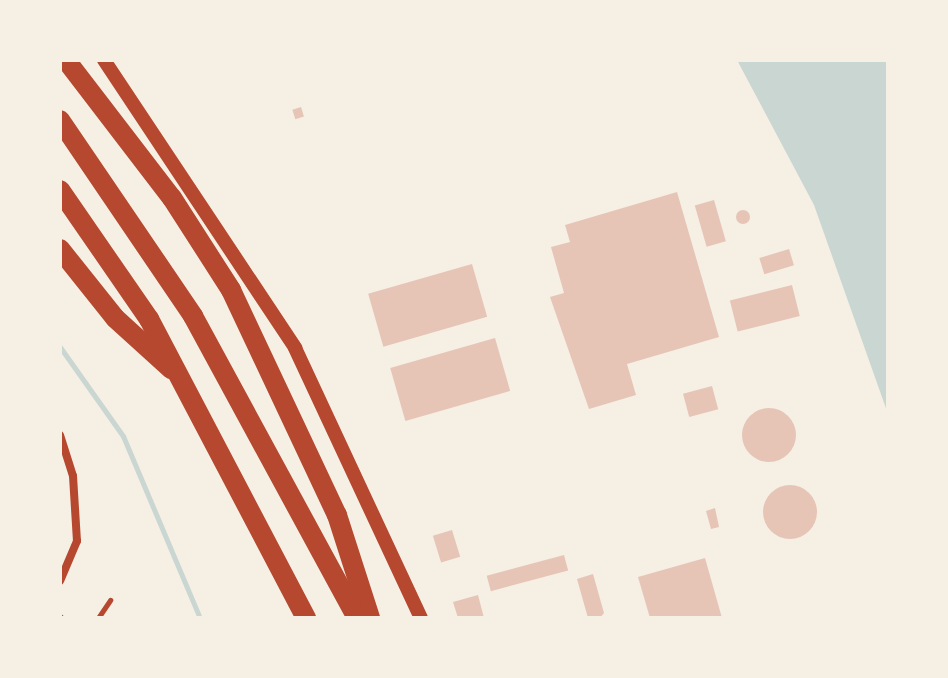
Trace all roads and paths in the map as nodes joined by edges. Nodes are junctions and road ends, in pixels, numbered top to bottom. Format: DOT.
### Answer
graph roads {
  1 [pos="66,60"];
  2 [pos="104,60"];
  3 [pos="60,120"];
  4 [pos="60,190"];
  5 [pos="60,249"];
  6 [pos="183,379"];
  7 [pos="60,435"];
  8 [pos="60,581"];
  9 [pos="110,600"];
  10 [pos="98,618"];
  11 [pos="306,618"];
  12 [pos="357,618"];
  13 [pos="370,618"];
  14 [pos="421,618"];
  1 -- 13 [label="highway"];
  2 -- 14 [label="street"];
  3 -- 12 [label="highway"];
  4 -- 6 [label="highway"];
  5 -- 6 [label="highway"];
  6 -- 11 [label="highway"];
  7 -- 8 [label="street"];
  9 -- 10 [label="lane"];
}
